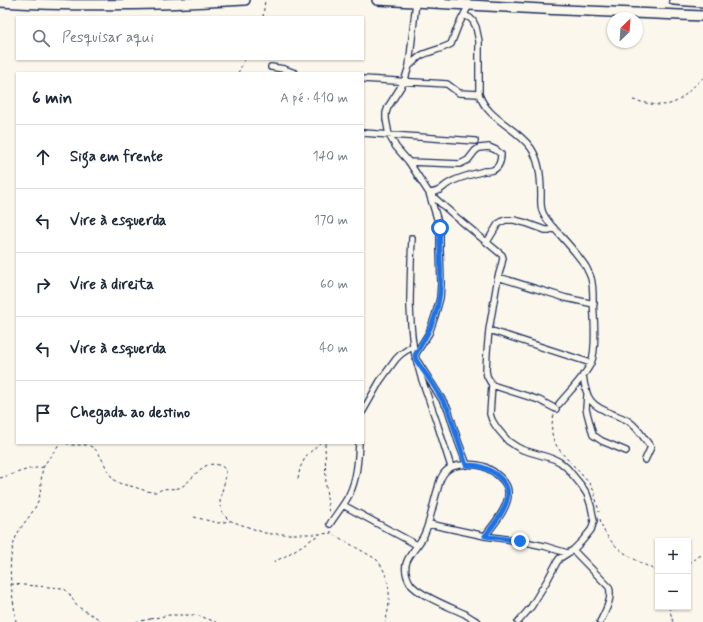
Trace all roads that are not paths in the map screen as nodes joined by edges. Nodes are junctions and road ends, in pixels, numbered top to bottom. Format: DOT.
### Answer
graph roads {
  1 [pos="245,0"];
  2 [pos="377,0"];
  3 [pos="674,0"];
  4 [pos="0,2"];
  5 [pos="34,2"];
  6 [pos="416,2"];
  7 [pos="703,2"];
  8 [pos="469,5"];
  9 [pos="464,15"];
  10 [pos="703,16"];
  11 [pos="409,66"];
  12 [pos="271,67"];
  13 [pos="292,72"];
  14 [pos="364,80"];
  15 [pos="404,82"];
  16 [pos="479,94"];
  17 [pos="364,133"];
  18 [pos="389,136"];
  19 [pos="475,141"];
  20 [pos="409,162"];
  21 [pos="429,193"];
  22 [pos="554,228"];
  23 [pos="412,238"];
  24 [pos="487,242"];
  25 [pos="498,277"];
  26 [pos="594,304"];
  27 [pos="488,330"];
  28 [pos="413,346"];
  29 [pos="416,357"];
  30 [pos="591,363"];
  31 [pos="583,375"];
  32 [pos="492,385"];
  33 [pos="587,394"];
  34 [pos="364,409"];
  35 [pos="359,444"];
  36 [pos="626,451"];
  37 [pos="645,460"];
  38 [pos="466,465"];
  39 [pos="451,467"];
  40 [pos="343,505"];
  41 [pos="330,524"];
  42 [pos="429,524"];
  43 [pos="485,536"];
  44 [pos="417,545"];
  45 [pos="570,551"];
  46 [pos="478,622"];
  47 [pos="518,622"];
  48 [pos="600,622"];
  1 -- 5 [label="highway"];
  2 -- 6 [label="highway"];
  3 -- 7 [label="highway"];
  4 -- 5 [label="highway"];
  6 -- 8 [label="highway"];
  6 -- 11 [label="street"];
  8 -- 9 [label="street"];
  8 -- 10 [label="highway"];
  9 -- 11 [label="street"];
  9 -- 16 [label="street"];
  11 -- 15 [label="street"];
  12 -- 13 [label="street"];
  14 -- 15 [label="street"];
  15 -- 16 [label="street"];
  15 -- 18 [label="street"];
  16 -- 22 [label="street"];
  17 -- 18 [label="street"];
  18 -- 19 [label="street"];
  18 -- 20 [label="street"];
  20 -- 21 [label="street"];
  20 -- 21 [label="street"];
  21 -- 24 [label="street"];
  21 -- 29 [label="street"];
  22 -- 24 [label="street"];
  22 -- 26 [label="street"];
  23 -- 28 [label="street"];
  24 -- 25 [label="street"];
  25 -- 26 [label="street"];
  25 -- 27 [label="street"];
  26 -- 30 [label="street"];
  27 -- 30 [label="street"];
  27 -- 32 [label="street"];
  28 -- 29 [label="street"];
  28 -- 34 [label="street"];
  29 -- 38 [label="street"];
  29 -- 39 [label="street"];
  30 -- 31 [label="street"];
  31 -- 32 [label="street"];
  31 -- 33 [label="street"];
  32 -- 45 [label="street"];
  33 -- 36 [label="street"];
  33 -- 37 [label="street"];
  35 -- 40 [label="street"];
  38 -- 39 [label="street"];
  38 -- 43 [label="street"];
  39 -- 42 [label="street"];
  40 -- 41 [label="street"];
  40 -- 44 [label="street"];
  42 -- 43 [label="street"];
  42 -- 44 [label="street"];
  43 -- 45 [label="street"];
  44 -- 46 [label="street"];
  45 -- 47 [label="street"];
  45 -- 48 [label="street"];
}
